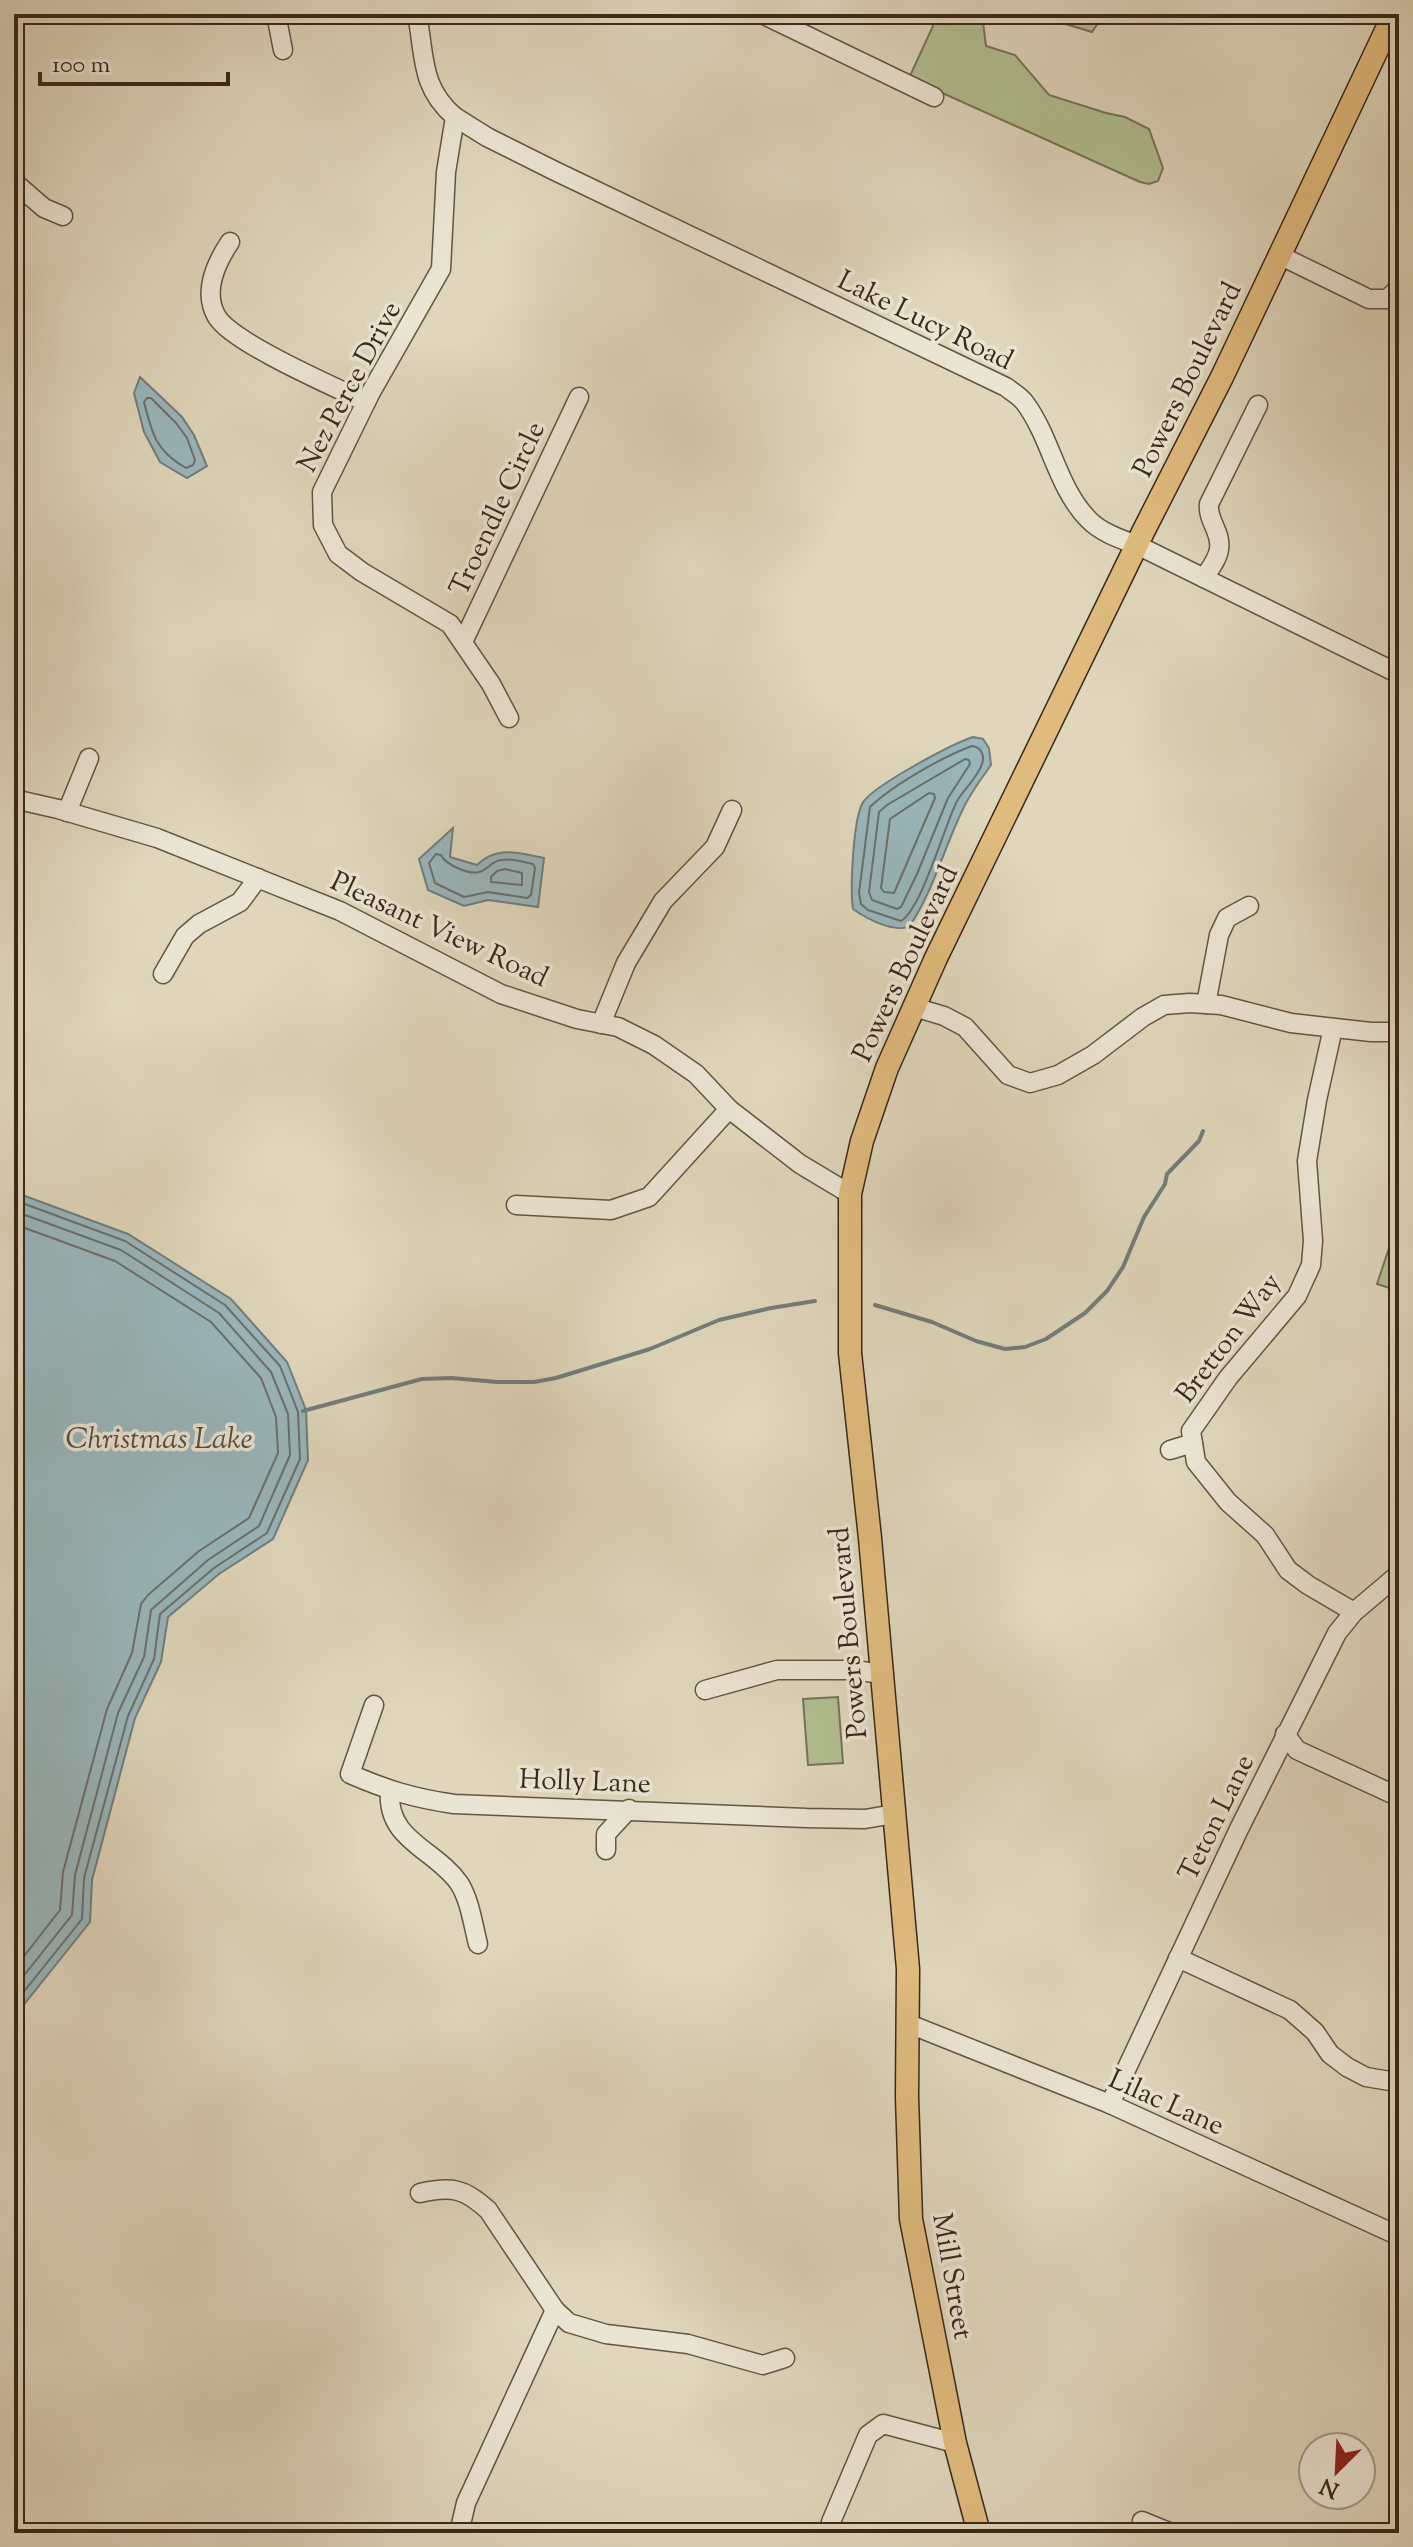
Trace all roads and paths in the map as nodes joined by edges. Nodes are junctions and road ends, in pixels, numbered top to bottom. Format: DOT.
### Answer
graph roads {
  1 [pos="276,14"];
  2 [pos="417,14"];
  3 [pos="762,14"];
  4 [pos="1394,14"];
  5 [pos="283,50"];
  6 [pos="934,97"];
  7 [pos="455,117"];
  8 [pos="14,182"];
  9 [pos="63,216"];
  10 [pos="230,242"];
  11 [pos="1279,255"];
  12 [pos="1399,284"];
  13 [pos="579,397"];
  14 [pos="366,402"];
  15 [pos="1258,405"];
  16 [pos="1137,545"];
  17 [pos="1204,578"];
  18 [pos="463,642"];
  19 [pos="1399,674"];
  20 [pos="509,718"];
  21 [pos="89,758"];
  22 [pos="14,799"];
  23 [pos="732,810"];
  24 [pos="67,812"];
  25 [pos="258,878"];
  26 [pos="1249,906"];
  27 [pos="163,974"];
  28 [pos="1206,1004"];
  29 [pos="914,1007"];
  30 [pos="601,1024"];
  31 [pos="1333,1028"];
  32 [pos="1399,1032"];
  33 [pos="729,1109"];
  34 [pos="850,1194"];
  35 [pos="516,1205"];
  36 [pos="1193,1443"];
  37 [pos="1170,1450"];
  38 [pos="1399,1574"];
  39 [pos="1354,1612"];
  40 [pos="881,1674"];
  41 [pos="705,1690"];
  42 [pos="374,1705"];
  43 [pos="1285,1734"];
  44 [pos="390,1791"];
  45 [pos="1399,1797"];
  46 [pos="629,1809"];
  47 [pos="894,1814"];
  48 [pos="606,1850"];
  49 [pos="478,1944"];
  50 [pos="1178,1958"];
  51 [pos="909,2024"];
  52 [pos="1399,2080"];
  53 [pos="1110,2104"];
  54 [pos="420,2193"];
  55 [pos="1399,2236"];
  56 [pos="555,2310"];
  57 [pos="785,2358"];
  58 [pos="955,2443"];
  59 [pos="1142,2521"];
  60 [pos="826,2529"];
  61 [pos="1169,2532"];
  62 [pos="459,2533"];
  63 [pos="979,2533"];
  1 -- 5 [label="street"];
  2 -- 7 [label="street"];
  3 -- 6 [label="street"];
  4 -- 11 [label="main road, Powers Boulevard"];
  7 -- 14 [label="street, Nez Perce Drive"];
  7 -- 16 [label="street, Lake Lucy Road"];
  8 -- 9 [label="street"];
  10 -- 14 [label="street"];
  11 -- 12 [label="street"];
  11 -- 16 [label="main road, Powers Boulevard"];
  13 -- 18 [label="street, Troendle Circle"];
  14 -- 18 [label="street, Nez Perce Drive"];
  15 -- 17 [label="street"];
  16 -- 17 [label="street, Lake Lucy Road"];
  16 -- 29 [label="main road, Powers Boulevard"];
  17 -- 19 [label="street, Lake Lucy Road"];
  18 -- 20 [label="street, Nez Perce Drive"];
  21 -- 24 [label="street"];
  22 -- 24 [label="street, Pleasant View Road"];
  23 -- 30 [label="street"];
  24 -- 25 [label="street, Pleasant View Road"];
  25 -- 27 [label="street"];
  25 -- 30 [label="street, Pleasant View Road"];
  26 -- 28 [label="street"];
  28 -- 29 [label="street"];
  28 -- 31 [label="street"];
  29 -- 34 [label="main road, Powers Boulevard"];
  30 -- 33 [label="street, Pleasant View Road"];
  31 -- 32 [label="street"];
  31 -- 36 [label="street, Bretton Way"];
  33 -- 34 [label="street, Pleasant View Road"];
  33 -- 35 [label="street"];
  34 -- 40 [label="main road, Powers Boulevard"];
  36 -- 37 [label="street"];
  36 -- 39 [label="street, Bretton Way"];
  38 -- 39 [label="street, Teton Lane"];
  39 -- 43 [label="street, Teton Lane"];
  40 -- 41 [label="street"];
  40 -- 47 [label="main road, Powers Boulevard"];
  42 -- 44 [label="street, Holly Lane"];
  43 -- 45 [label="street"];
  43 -- 50 [label="street, Teton Lane"];
  44 -- 46 [label="street, Holly Lane"];
  44 -- 49 [label="street"];
  46 -- 47 [label="street, Holly Lane"];
  46 -- 48 [label="street"];
  47 -- 51 [label="main road, Powers Boulevard"];
  50 -- 52 [label="street"];
  50 -- 53 [label="street, Teton Lane"];
  51 -- 53 [label="street, Lilac Lane"];
  51 -- 58 [label="main road, Mill Street"];
  53 -- 55 [label="street, Lilac Lane"];
  54 -- 56 [label="street"];
  56 -- 57 [label="street"];
  56 -- 62 [label="street"];
  58 -- 60 [label="street"];
  58 -- 63 [label="main road, Mill Street"];
  59 -- 61 [label="street"];
}
